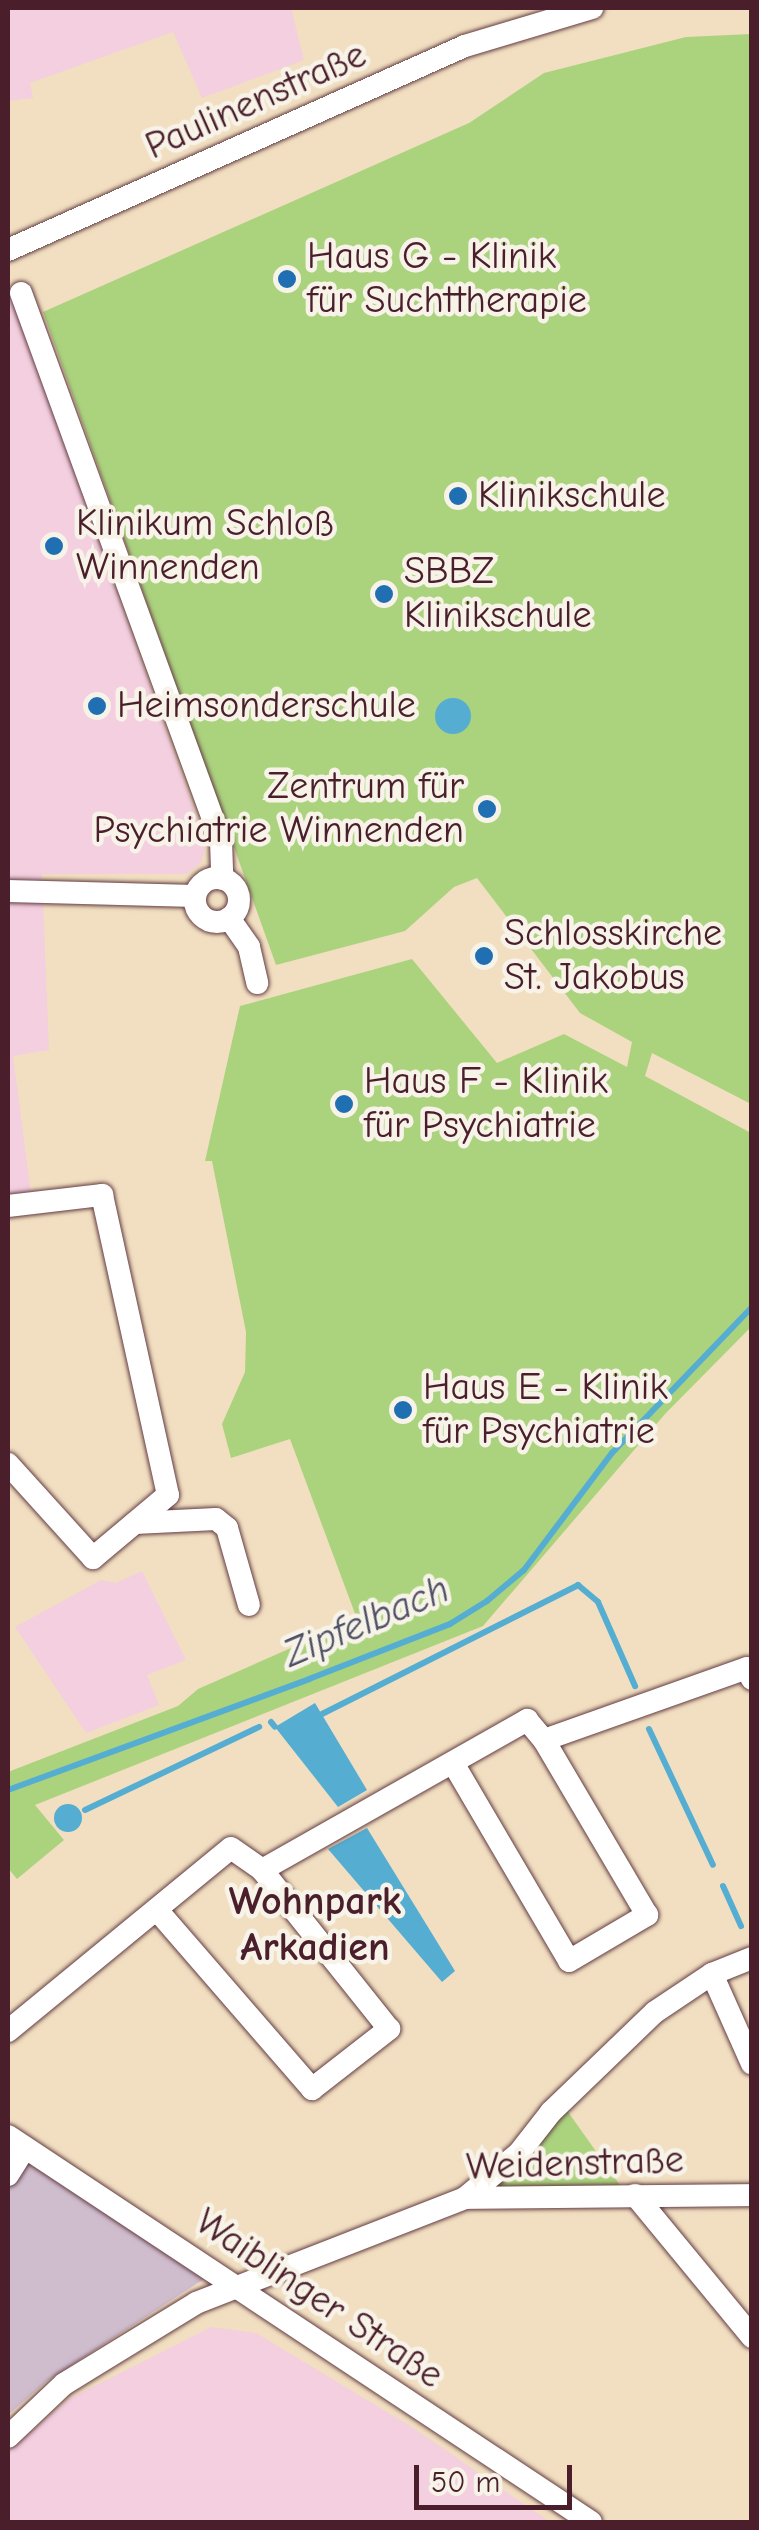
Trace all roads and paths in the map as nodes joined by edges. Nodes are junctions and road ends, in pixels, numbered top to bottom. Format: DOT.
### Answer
graph roads {
  1 [pos="592,8"];
  2 [pos="534,15"];
  3 [pos="8,250"];
  4 [pos="21,294"];
  5 [pos="222,879"];
  6 [pos="8,890"];
  7 [pos="195,896"];
  8 [pos="229,918"];
  9 [pos="258,983"];
  10 [pos="8,1206"];
  11 [pos="8,1464"];
  12 [pos="135,1523"];
  13 [pos="249,1605"];
  14 [pos="752,1679"];
  15 [pos="544,1740"];
  16 [pos="452,1763"];
  17 [pos="262,1870"];
  18 [pos="157,1910"];
  19 [pos="752,1958"];
  20 [pos="712,1974"];
  21 [pos="8,2030"];
  22 [pos="752,2064"];
  23 [pos="16,2142"];
  24 [pos="8,2175"];
  25 [pos="634,2195"];
  26 [pos="752,2195"];
  27 [pos="464,2198"];
  28 [pos="235,2284"];
  29 [pos="752,2337"];
  30 [pos="8,2438"];
  31 [pos="590,2522"];
  1 -- 2 [label="street, Paulinenstraße"];
  2 -- 3 [label="street, Paulinenstraße"];
  4 -- 5 [label="street"];
  5 -- 7 [label="street"];
  5 -- 8 [label="street"];
  6 -- 7 [label="street"];
  7 -- 8 [label="street"];
  8 -- 9 [label="street"];
  10 -- 12 [label="street"];
  11 -- 12 [label="street"];
  12 -- 13 [label="street"];
  14 -- 15 [label="street"];
  15 -- 16 [label="street"];
  15 -- 16 [label="street"];
  16 -- 17 [label="street"];
  17 -- 18 [label="street"];
  17 -- 18 [label="street"];
  18 -- 21 [label="street"];
  19 -- 20 [label="street"];
  20 -- 22 [label="street"];
  20 -- 27 [label="street"];
  23 -- 24 [label="street"];
  23 -- 28 [label="street, Waiblinger Straße"];
  25 -- 26 [label="street, Weidenstraße"];
  25 -- 27 [label="street, Weidenstraße"];
  25 -- 29 [label="street"];
  27 -- 28 [label="street, Weidenstraße"];
  28 -- 30 [label="street, Weidenstraße"];
  28 -- 31 [label="street, Waiblinger Straße"];
}
